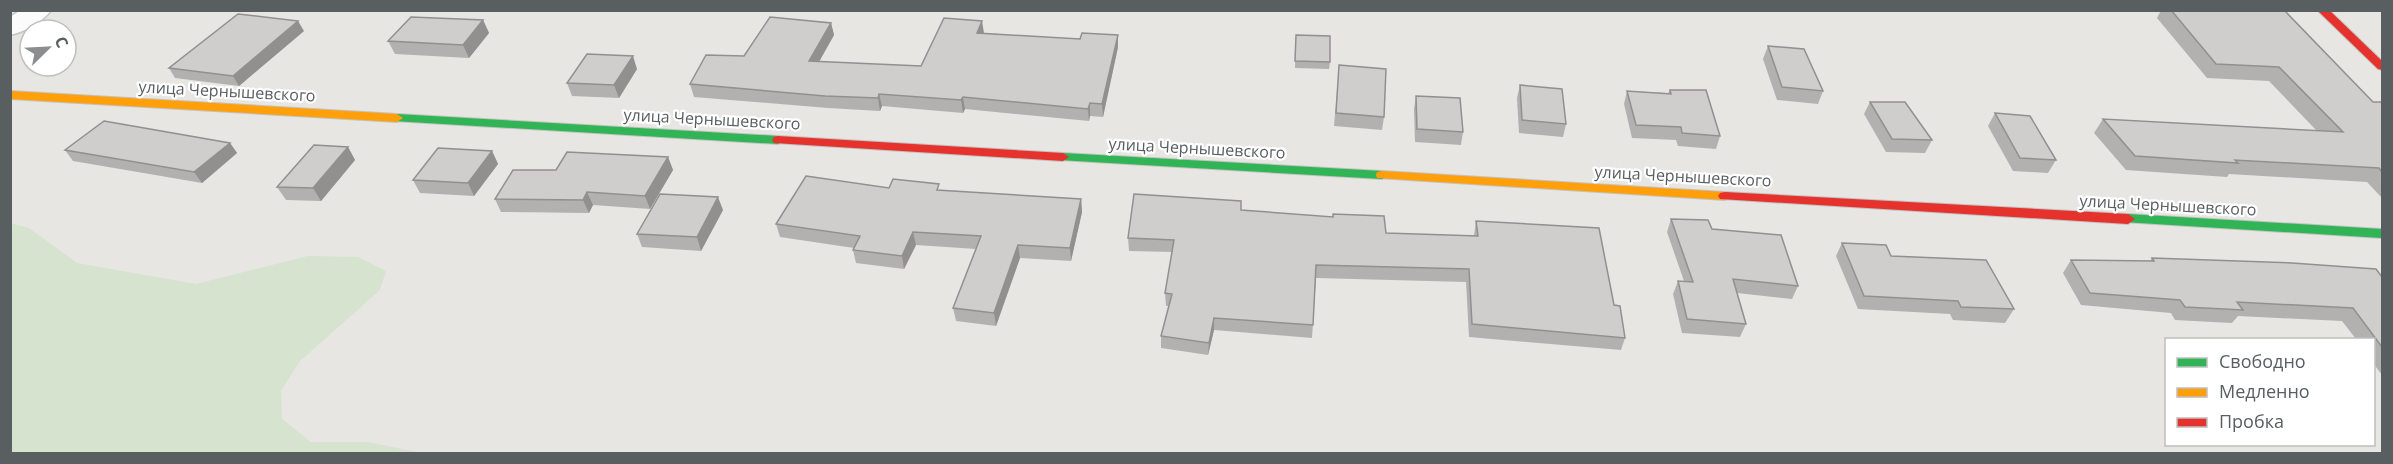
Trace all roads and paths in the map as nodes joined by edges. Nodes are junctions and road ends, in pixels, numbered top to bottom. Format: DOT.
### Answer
graph roads {
  1 [pos="39,10"];
  2 [pos="2322,10"];
  3 [pos="10,28"];
  4 [pos="2382,67"];
  5 [pos="10,95"];
  6 [pos="2382,234"];
  1 -- 3 [label="street"];
  2 -- 4 [label="street"];
  5 -- 6 [label="street, улица Чернышевского"];
}
